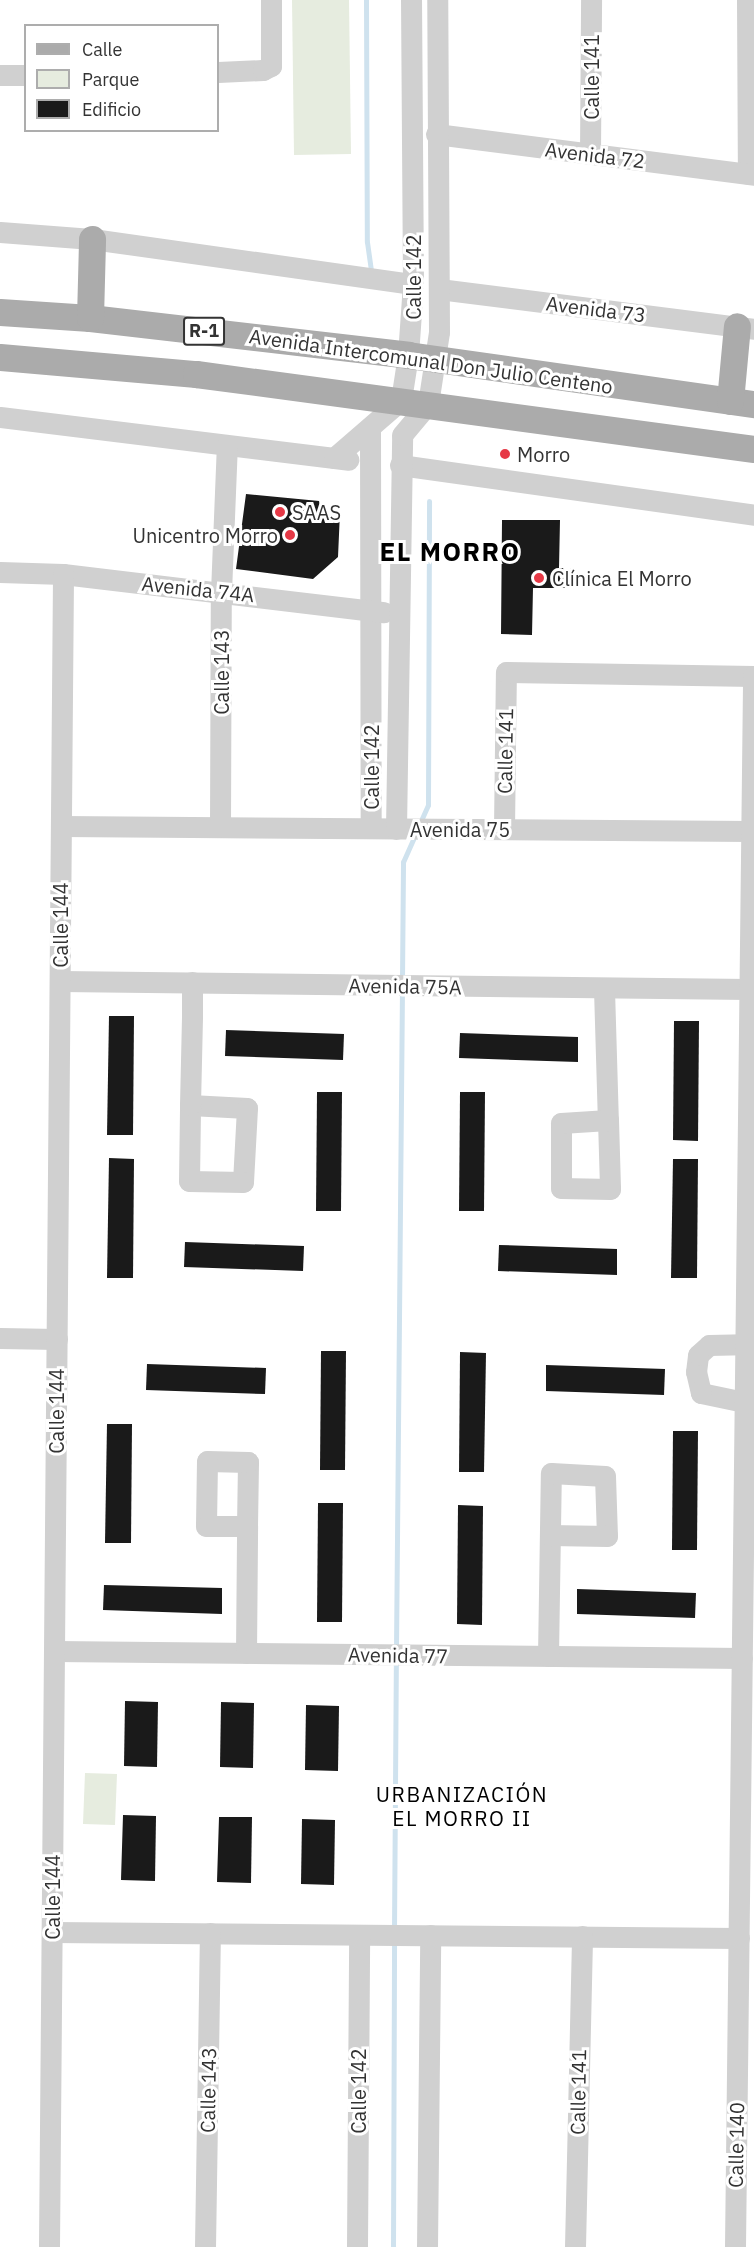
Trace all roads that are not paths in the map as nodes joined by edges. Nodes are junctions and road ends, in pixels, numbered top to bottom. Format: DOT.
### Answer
graph roads {
  1 [pos="271,0"];
  2 [pos="411,0"];
  3 [pos="436,0"];
  4 [pos="591,0"];
  5 [pos="747,0"];
  6 [pos="219,72"];
  7 [pos="0,75"];
  8 [pos="24,75"];
  9 [pos="436,134"];
  10 [pos="590,154"];
  11 [pos="751,175"];
  12 [pos="0,232"];
  13 [pos="92,239"];
  14 [pos="413,284"];
  15 [pos="439,289"];
  16 [pos="0,312"];
  17 [pos="90,318"];
  18 [pos="746,327"];
  19 [pos="408,355"];
  20 [pos="0,357"];
  21 [pos="435,359"];
  22 [pos="401,399"];
  23 [pos="742,403"];
  24 [pos="428,404"];
  25 [pos="0,417"];
  26 [pos="370,430"];
  27 [pos="226,445"];
  28 [pos="754,449"];
  29 [pos="334,458"];
  30 [pos="368,462"];
  31 [pos="400,465"];
  32 [pos="754,515"];
  33 [pos="0,572"];
  34 [pos="63,574"];
  35 [pos="221,592"];
  36 [pos="373,610"];
  37 [pos="396,614"];
  38 [pos="754,676"];
  39 [pos="61,826"];
  40 [pos="220,827"];
  41 [pos="371,828"];
  42 [pos="409,829"];
  43 [pos="504,829"];
  44 [pos="751,831"];
  45 [pos="60,981"];
  46 [pos="192,982"];
  47 [pos="604,989"];
  48 [pos="749,989"];
  49 [pos="190,1105"];
  50 [pos="608,1120"];
  51 [pos="0,1338"];
  52 [pos="57,1339"];
  53 [pos="750,1344"];
  54 [pos="744,1402"];
  55 [pos="247,1526"];
  56 [pos="550,1535"];
  57 [pos="54,1651"];
  58 [pos="246,1653"];
  59 [pos="548,1656"];
  60 [pos="741,1658"];
  61 [pos="52,1932"];
  62 [pos="210,1933"];
  63 [pos="368,1935"];
  64 [pos="430,1935"];
  65 [pos="582,1936"];
  66 [pos="739,1938"];
  67 [pos="49,2247"];
  68 [pos="205,2247"];
  69 [pos="357,2247"];
  70 [pos="427,2247"];
  71 [pos="575,2247"];
  72 [pos="735,2247"];
  1 -- 6 [label="street"];
  2 -- 14 [label="street, Calle 142"];
  3 -- 9 [label="street, Calle 142"];
  4 -- 10 [label="street, Calle 141"];
  5 -- 11 [label="street"];
  7 -- 8 [label="street"];
  9 -- 10 [label="street, Avenida 72"];
  9 -- 15 [label="street, Calle 142"];
  10 -- 11 [label="street, Avenida 72"];
  12 -- 13 [label="street"];
  13 -- 14 [label="street"];
  13 -- 17 [label="main road"];
  14 -- 19 [label="street, Calle 142"];
  15 -- 18 [label="street, Avenida 73"];
  15 -- 21 [label="street, Calle 142"];
  16 -- 17 [label="main road, Avenida Intercomunal Don Julio Centeno / R-1"];
  17 -- 19 [label="main road, Avenida Intercomunal Don Julio Centeno / R-1"];
  18 -- 23 [label="main road"];
  19 -- 21 [label="main road, Avenida Intercomunal Don Julio Centeno / R-1"];
  19 -- 22 [label="street, Calle 142"];
  20 -- 22 [label="main road, R-1"];
  21 -- 23 [label="main road, Avenida Intercomunal Don Julio Centeno / R-1"];
  21 -- 24 [label="street, Calle 142"];
  22 -- 24 [label="main road, R-1"];
  22 -- 26 [label="street"];
  24 -- 28 [label="main road, R-1"];
  24 -- 31 [label="street, Calle 142"];
  25 -- 27 [label="street"];
  26 -- 29 [label="street"];
  26 -- 30 [label="street, Calle 142"];
  27 -- 29 [label="street"];
  27 -- 35 [label="street, Calle 143"];
  29 -- 30 [label="street"];
  30 -- 36 [label="street, Calle 142"];
  31 -- 32 [label="street"];
  31 -- 37 [label="street, Calle 142"];
  33 -- 34 [label="street, Avenida 74A"];
  34 -- 35 [label="street, Avenida 74A"];
  34 -- 39 [label="street, Calle 144"];
  35 -- 36 [label="street, Avenida 74A"];
  35 -- 40 [label="street, Calle 143"];
  36 -- 37 [label="street, Avenida 74A"];
  36 -- 41 [label="street, Calle 142"];
  37 -- 42 [label="street, Calle 142"];
  38 -- 43 [label="street, Calle 141"];
  38 -- 44 [label="street, Calle 140"];
  39 -- 40 [label="street, Avenida 75"];
  39 -- 45 [label="street, Calle 144"];
  40 -- 41 [label="street, Avenida 75"];
  41 -- 42 [label="street, Avenida 75"];
  42 -- 43 [label="street, Avenida 75"];
  43 -- 44 [label="street, Avenida 75"];
  44 -- 48 [label="street, Calle 140"];
  45 -- 46 [label="street, Avenida 75A"];
  45 -- 52 [label="street, Calle 144"];
  46 -- 47 [label="street, Avenida 75A"];
  46 -- 49 [label="street"];
  47 -- 48 [label="street, Avenida 75A"];
  47 -- 50 [label="street"];
  48 -- 53 [label="street, Calle 140"];
  51 -- 52 [label="street"];
  52 -- 57 [label="street, Calle 144"];
  53 -- 54 [label="street, Calle 140"];
  53 -- 54 [label="street"];
  54 -- 60 [label="street, Calle 140"];
  55 -- 58 [label="street"];
  56 -- 59 [label="street"];
  57 -- 58 [label="street, Avenida 77"];
  57 -- 61 [label="street, Calle 144"];
  58 -- 59 [label="street, Avenida 77"];
  59 -- 60 [label="street, Avenida 77"];
  60 -- 66 [label="street, Calle 140"];
  61 -- 62 [label="street"];
  61 -- 67 [label="street, Calle 144"];
  62 -- 63 [label="street"];
  62 -- 68 [label="street, Calle 143"];
  63 -- 64 [label="street"];
  63 -- 69 [label="street, Calle 142"];
  64 -- 65 [label="street"];
  64 -- 70 [label="street"];
  65 -- 66 [label="street"];
  65 -- 71 [label="street, Calle 141"];
  66 -- 72 [label="street, Calle 140"];
}
